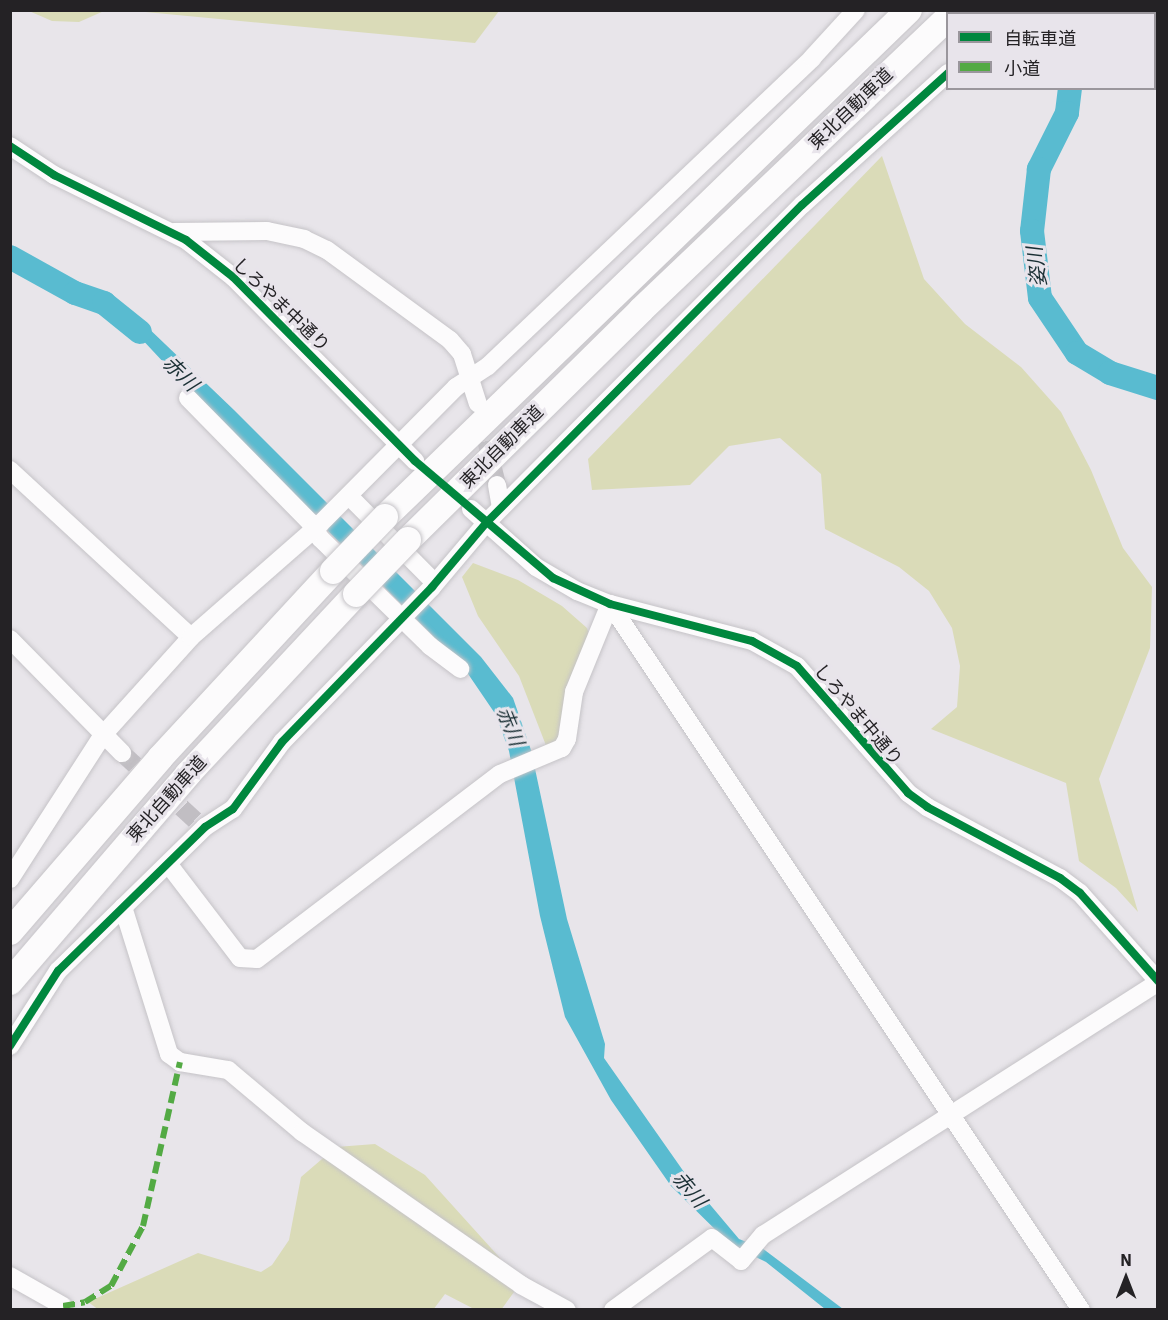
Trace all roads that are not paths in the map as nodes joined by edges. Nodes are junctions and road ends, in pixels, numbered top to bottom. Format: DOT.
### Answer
graph roads {
  1 [pos="856,10"];
  2 [pos="909,10"];
  3 [pos="946,20"];
  4 [pos="946,75"];
  5 [pos="10,146"];
  6 [pos="172,232"];
  7 [pos="470,380"];
  8 [pos="188,398"];
  9 [pos="478,405"];
  10 [pos="398,441"];
  11 [pos="415,461"];
  12 [pos="10,470"];
  13 [pos="497,485"];
  14 [pos="349,496"];
  15 [pos="501,508"];
  16 [pos="471,509"];
  17 [pos="486,523"];
  18 [pos="317,527"];
  19 [pos="434,585"];
  20 [pos="610,604"];
  21 [pos="403,618"];
  22 [pos="191,637"];
  23 [pos="10,639"];
  24 [pos="460,669"];
  25 [pos="102,736"];
  26 [pos="122,753"];
  27 [pos="169,865"];
  28 [pos="10,879"];
  29 [pos="123,907"];
  30 [pos="10,932"];
  31 [pos="10,982"];
  32 [pos="1158,982"];
  33 [pos="10,1046"];
  34 [pos="951,1114"];
  35 [pos="10,1276"];
  36 [pos="63,1306"];
  37 [pos="567,1310"];
  38 [pos="613,1310"];
  39 [pos="1081,1310"];
  1 -- 7 [label="street"];
  2 -- 30 [label="highway, 東北自動車道, bridge"];
  3 -- 31 [label="highway, 東北自動車道, bridge"];
  4 -- 15 [label="street"];
  5 -- 6 [label="street, しろやま中通り"];
  6 -- 7 [label="street"];
  6 -- 10 [label="street, しろやま中通り"];
  7 -- 9 [label="street"];
  7 -- 10 [label="street"];
  8 -- 18 [label="street"];
  10 -- 11 [label="street, しろやま中通り"];
  10 -- 14 [label="street"];
  12 -- 22 [label="street"];
  13 -- 15 [label="street"];
  14 -- 18 [label="street"];
  14 -- 19 [label="street"];
  15 -- 17 [label="street"];
  16 -- 17 [label="street, しろやま中通り"];
  17 -- 19 [label="street"];
  17 -- 20 [label="street, しろやま中通り"];
  18 -- 21 [label="street"];
  18 -- 22 [label="street"];
  19 -- 21 [label="street"];
  20 -- 27 [label="street"];
  20 -- 32 [label="street, しろやま中通り"];
  20 -- 34 [label="street"];
  21 -- 24 [label="street"];
  21 -- 27 [label="street"];
  22 -- 25 [label="street"];
  23 -- 25 [label="street"];
  25 -- 26 [label="street"];
  25 -- 28 [label="street"];
  27 -- 29 [label="street"];
  29 -- 33 [label="street"];
  29 -- 37 [label="street"];
  32 -- 34 [label="street"];
  34 -- 38 [label="street"];
  34 -- 39 [label="street"];
  35 -- 36 [label="street"];
}
